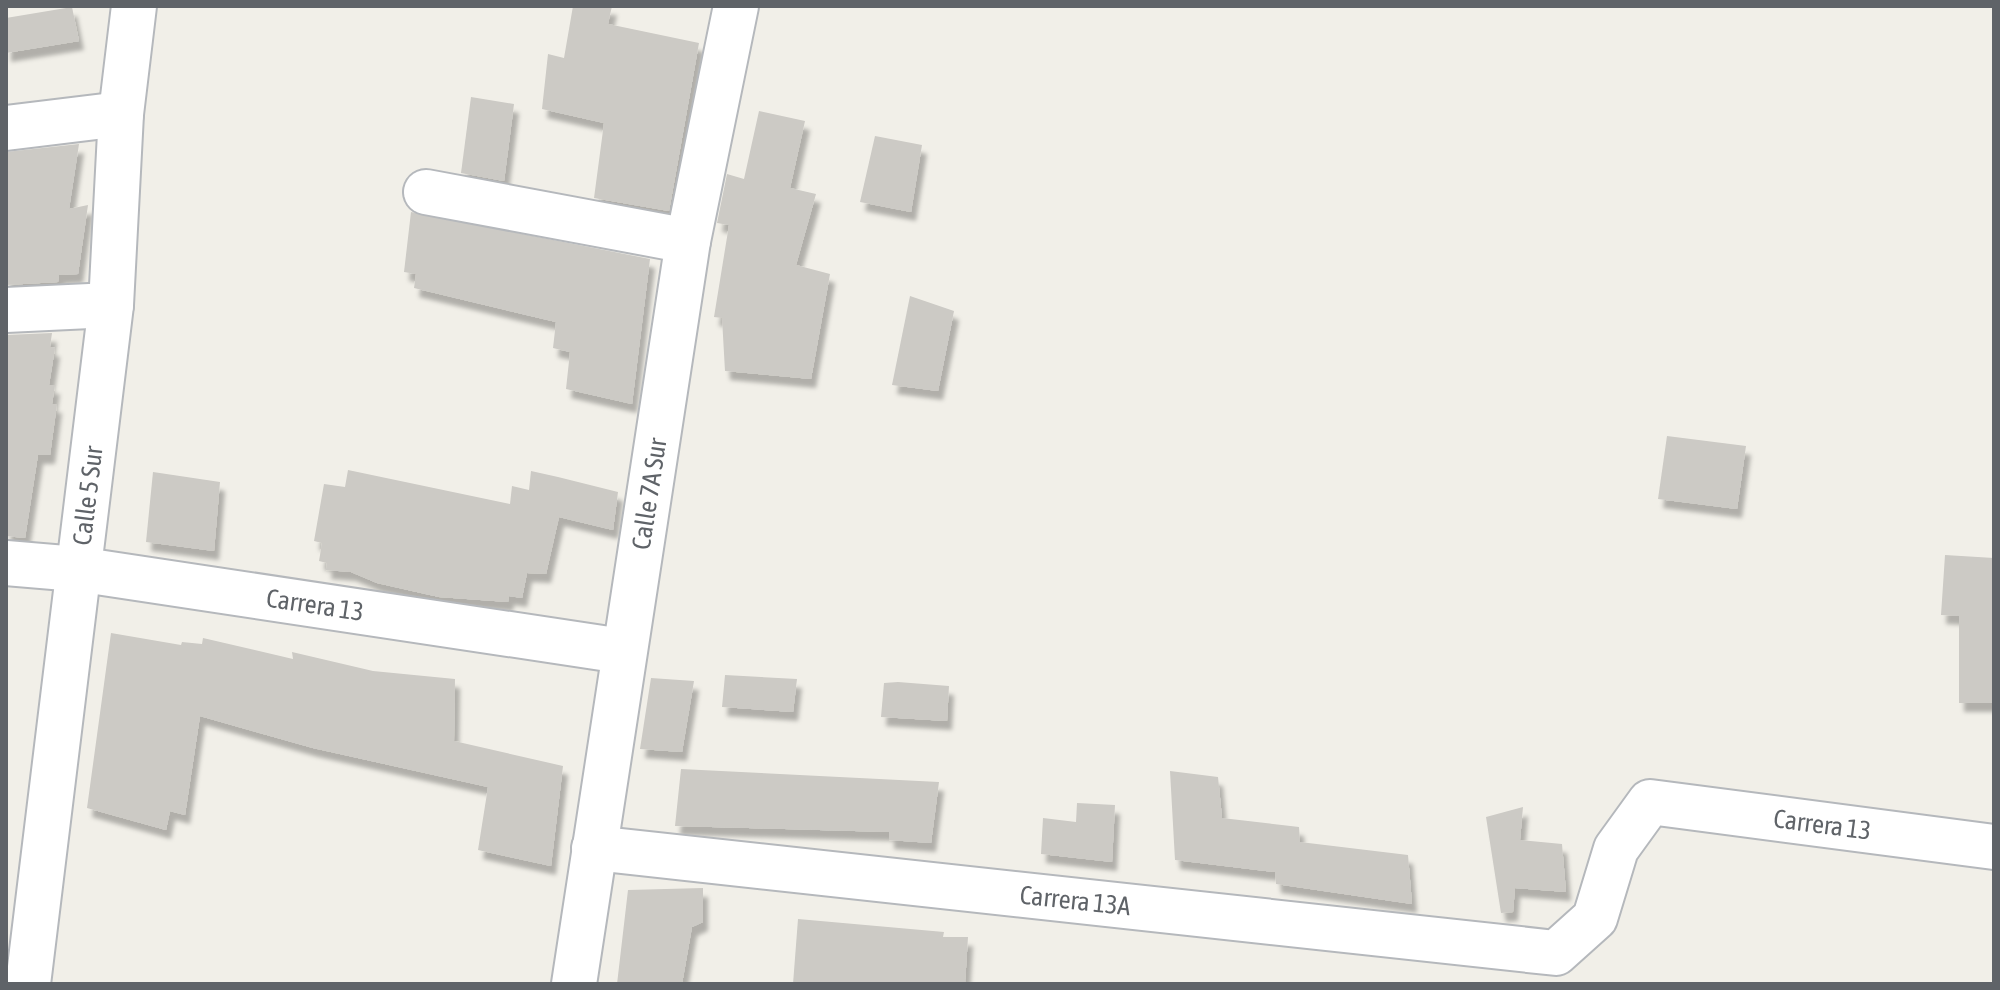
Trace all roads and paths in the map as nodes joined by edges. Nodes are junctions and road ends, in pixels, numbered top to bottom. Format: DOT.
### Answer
graph roads {
  1 [pos="134,6"];
  2 [pos="736,6"];
  3 [pos="121,114"];
  4 [pos="6,128"];
  5 [pos="426,192"];
  6 [pos="688,241"];
  7 [pos="111,305"];
  8 [pos="6,310"];
  9 [pos="6,563"];
  10 [pos="77,569"];
  11 [pos="622,651"];
  12 [pos="1994,847"];
  13 [pos="594,848"];
  14 [pos="1556,953"];
  15 [pos="28,984"];
  16 [pos="574,984"];
  1 -- 3 [label="street, Calle 5 Sur"];
  2 -- 6 [label="street, Calle 7A Sur"];
  3 -- 4 [label="street"];
  3 -- 7 [label="street, Calle 5 Sur"];
  5 -- 6 [label="street"];
  6 -- 11 [label="street, Calle 7A Sur"];
  7 -- 8 [label="street"];
  7 -- 10 [label="street, Calle 5 Sur"];
  9 -- 10 [label="street, Carrera 13"];
  10 -- 11 [label="street, Carrera 13"];
  10 -- 15 [label="street, Calle 5 Sur"];
  11 -- 13 [label="street, Calle 7A Sur"];
  12 -- 14 [label="street, Carrera 13"];
  13 -- 14 [label="street, Carrera 13A"];
  13 -- 16 [label="street, Calle 7A Sur"];
}
